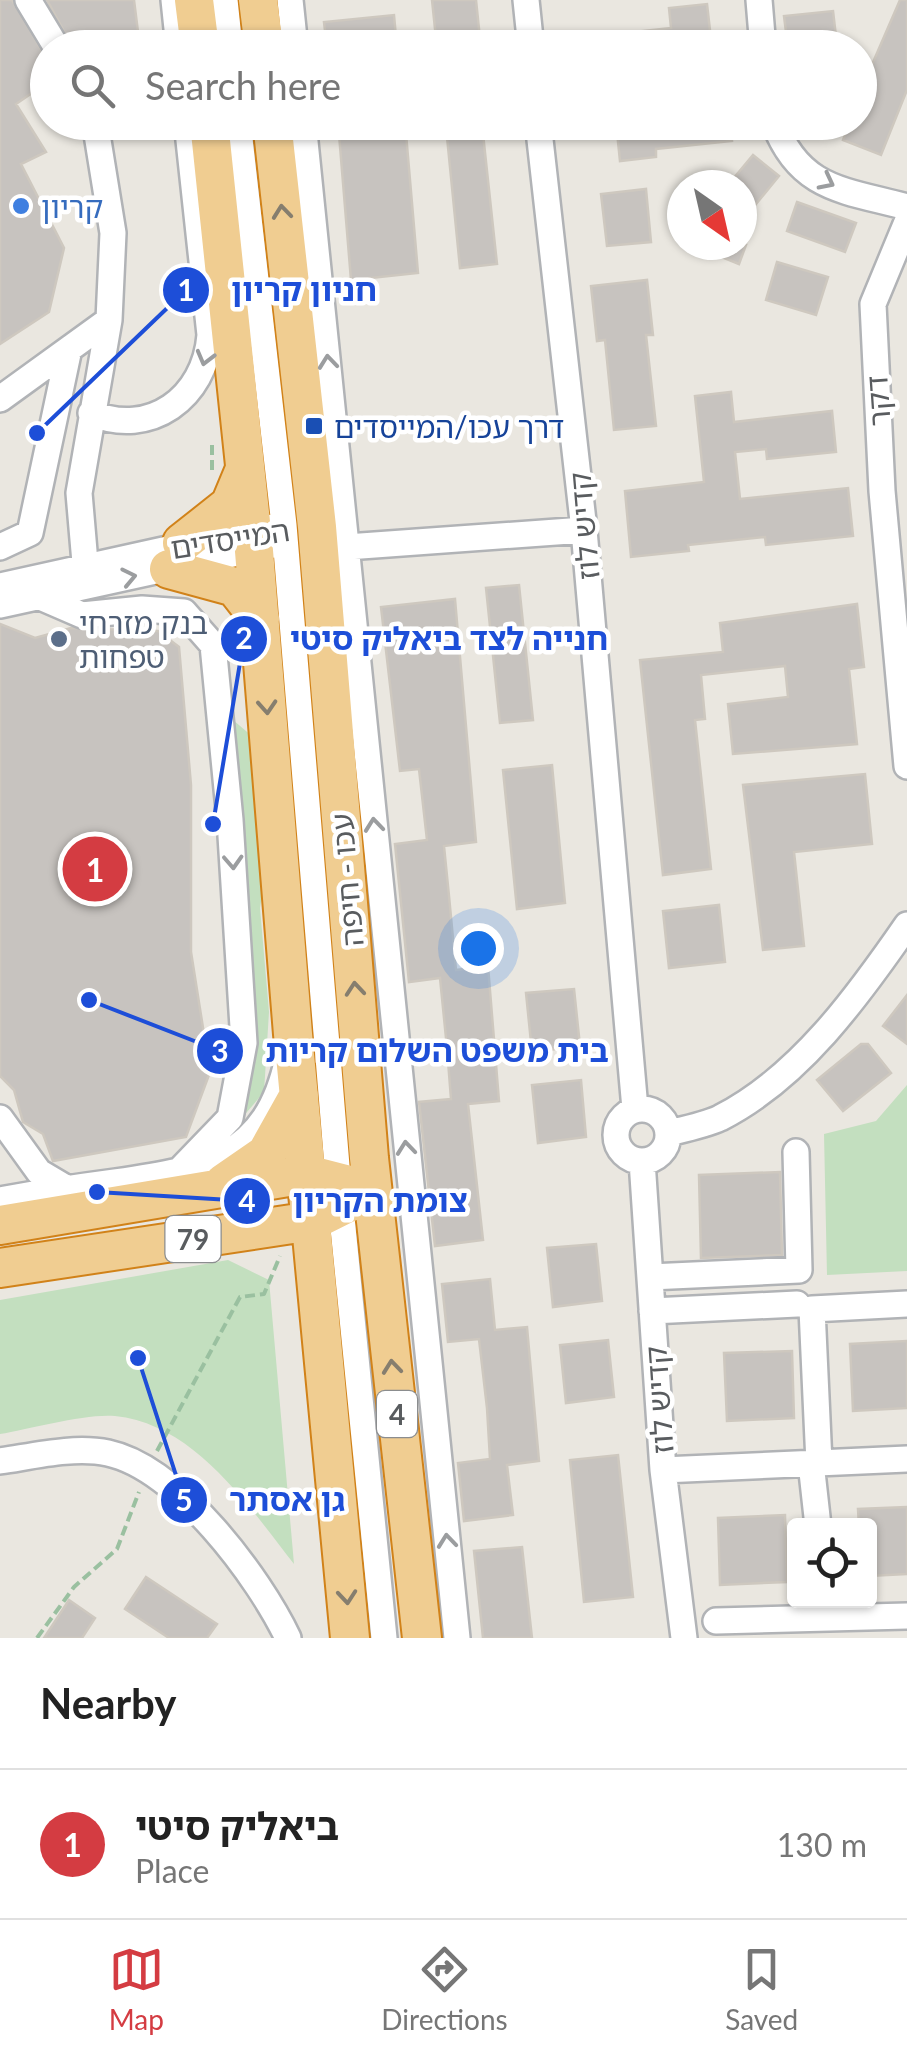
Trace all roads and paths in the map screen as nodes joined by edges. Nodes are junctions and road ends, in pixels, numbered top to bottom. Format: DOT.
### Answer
graph roads {
  1 [pos="28,0"];
  2 [pos="174,0"];
  3 [pos="194,0"];
  4 [pos="225,0"];
  5 [pos="258,0"];
  6 [pos="290,0"];
  7 [pos="526,0"];
  8 [pos="758,0"];
  9 [pos="46,30"];
  10 [pos="178,30"];
  11 [pos="198,30"];
  12 [pos="228,30"];
  13 [pos="262,30"];
  14 [pos="293,30"];
  15 [pos="528,30"];
  16 [pos="761,30"];
  17 [pos="97,140"];
  18 [pos="190,140"];
  19 [pos="211,140"];
  20 [pos="240,140"];
  21 [pos="274,140"];
  22 [pos="304,140"];
  23 [pos="540,140"];
  24 [pos="781,140"];
  25 [pos="193,178"];
  26 [pos="219,207"];
  27 [pos="907,207"];
  28 [pos="907,222"];
  29 [pos="109,320"];
  30 [pos="68,349"];
  31 [pos="0,398"];
  32 [pos="90,413"];
  33 [pos="307,432"];
  34 [pos="246,467"];
  35 [pos="342,497"];
  36 [pos="584,530"];
  37 [pos="290,537"];
  38 [pos="0,547"];
  39 [pos="176,556"];
  40 [pos="898,570"];
  41 [pos="85,576"];
  42 [pos="0,586"];
  43 [pos="38,596"];
  44 [pos="0,605"];
  45 [pos="260,620"];
  46 [pos="907,766"];
  47 [pos="907,925"];
  48 [pos="293,1034"];
  49 [pos="300,1092"];
  50 [pos="0,1094"];
  51 [pos="635,1109"];
  52 [pos="2,1120"];
  53 [pos="668,1134"];
  54 [pos="796,1152"];
  55 [pos="642,1161"];
  56 [pos="186,1184"];
  57 [pos="66,1188"];
  58 [pos="0,1200"];
  59 [pos="326,1203"];
  60 [pos="0,1226"];
  61 [pos="0,1268"];
  62 [pos="650,1276"];
  63 [pos="797,1304"];
  64 [pos="907,1304"];
  65 [pos="652,1311"];
  66 [pos="907,1459"];
  67 [pos="0,1461"];
  68 [pos="815,1463"];
  69 [pos="663,1470"];
  70 [pos="147,1471"];
  71 [pos="818,1518"];
  72 [pos="828,1609"];
  73 [pos="907,1616"];
  74 [pos="716,1621"];
  75 [pos="37,1638"];
  76 [pos="288,1638"];
  77 [pos="350,1638"];
  78 [pos="384,1638"];
  79 [pos="422,1638"];
  80 [pos="458,1638"];
  81 [pos="684,1638"];
  1 -- 9 [label="street"];
  2 -- 10 [label="street"];
  3 -- 11 [label="highway"];
  4 -- 12 [label="street"];
  5 -- 13 [label="highway"];
  6 -- 14 [label="street"];
  7 -- 15 [label="street"];
  8 -- 16 [label="street"];
  17 -- 29 [label="street"];
  18 -- 25 [label="street"];
  19 -- 26 [label="highway, עכו - חיפה / 4"];
  20 -- 37 [label="street"];
  33 -- 21 [label="highway, עכו - חיפה / 4, one-way"];
  35 -- 22 [label="street, one-way"];
  23 -- 36 [label="street, קדיש לוז"];
  24 -- 27 [label="street, one-way"];
  25 -- 26 [label="street"];
  25 -- 32 [label="street, one-way"];
  26 -- 34 [label="highway, עכו - חיפה / 4"];
  28 -- 40 [label="street, דקר"];
  29 -- 30 [label="street"];
  29 -- 32 [label="street"];
  30 -- 31 [label="street"];
  30 -- 38 [label="street"];
  32 -- 41 [label="street"];
  33 -- 35 [label="street"];
  33 -- 37 [label="highway, עכו - חיפה / 4"];
  34 -- 37 [label="highway, עכו - חיפה / 4"];
  34 -- 39 [label="highway"];
  35 -- 37 [label="street"];
  36 -- 37 [label="street, המייסדים"];
  36 -- 51 [label="street, קדיש לוז"];
  37 -- 39 [label="street, המייסדים"];
  37 -- 45 [label="highway, עכו - חיפה / 4"];
  37 -- 59 [label="highway, עכו - חיפה / 4"];
  80 -- 37 [label="street, one-way"];
  39 -- 41 [label="street, המייסדים"];
  39 -- 45 [label="highway"];
  40 -- 46 [label="street, דקר"];
  41 -- 42 [label="street, המייסדים"];
  41 -- 43 [label="street, המייסדים"];
  43 -- 44 [label="street, המייסדים"];
  43 -- 56 [label="street, one-way"];
  45 -- 48 [label="highway, עכו - חיפה / 4, one-way"];
  47 -- 53 [label="street"];
  48 -- 49 [label="highway, עכו - חיפה / 4"];
  48 -- 56 [label="street"];
  49 -- 56 [label="highway"];
  49 -- 59 [label="highway, עכו - חיפה / 4"];
  50 -- 52 [label="street"];
  51 -- 53 [label="street"];
  51 -- 55 [label="street"];
  52 -- 57 [label="street"];
  53 -- 55 [label="street"];
  54 -- 62 [label="street"];
  55 -- 62 [label="street, קדיש לוז"];
  56 -- 57 [label="street"];
  56 -- 59 [label="highway, 79"];
  56 -- 60 [label="highway, 79"];
  57 -- 58 [label="street"];
  59 -- 61 [label="highway, 79"];
  59 -- 70 [label="path"];
  59 -- 77 [label="highway, 4, one-way"];
  59 -- 78 [label="street"];
  79 -- 59 [label="highway, עכו - חיפה / 4, one-way"];
  62 -- 65 [label="street, קדיש לוז"];
  63 -- 65 [label="street"];
  64 -- 68 [label="street"];
  65 -- 69 [label="street, קדיש לוז"];
  66 -- 68 [label="street"];
  67 -- 70 [label="street"];
  68 -- 69 [label="street"];
  68 -- 71 [label="street"];
  69 -- 81 [label="street, קדיש לוז"];
  70 -- 75 [label="path"];
  70 -- 76 [label="street"];
  72 -- 73 [label="street"];
  72 -- 74 [label="street"];
}
